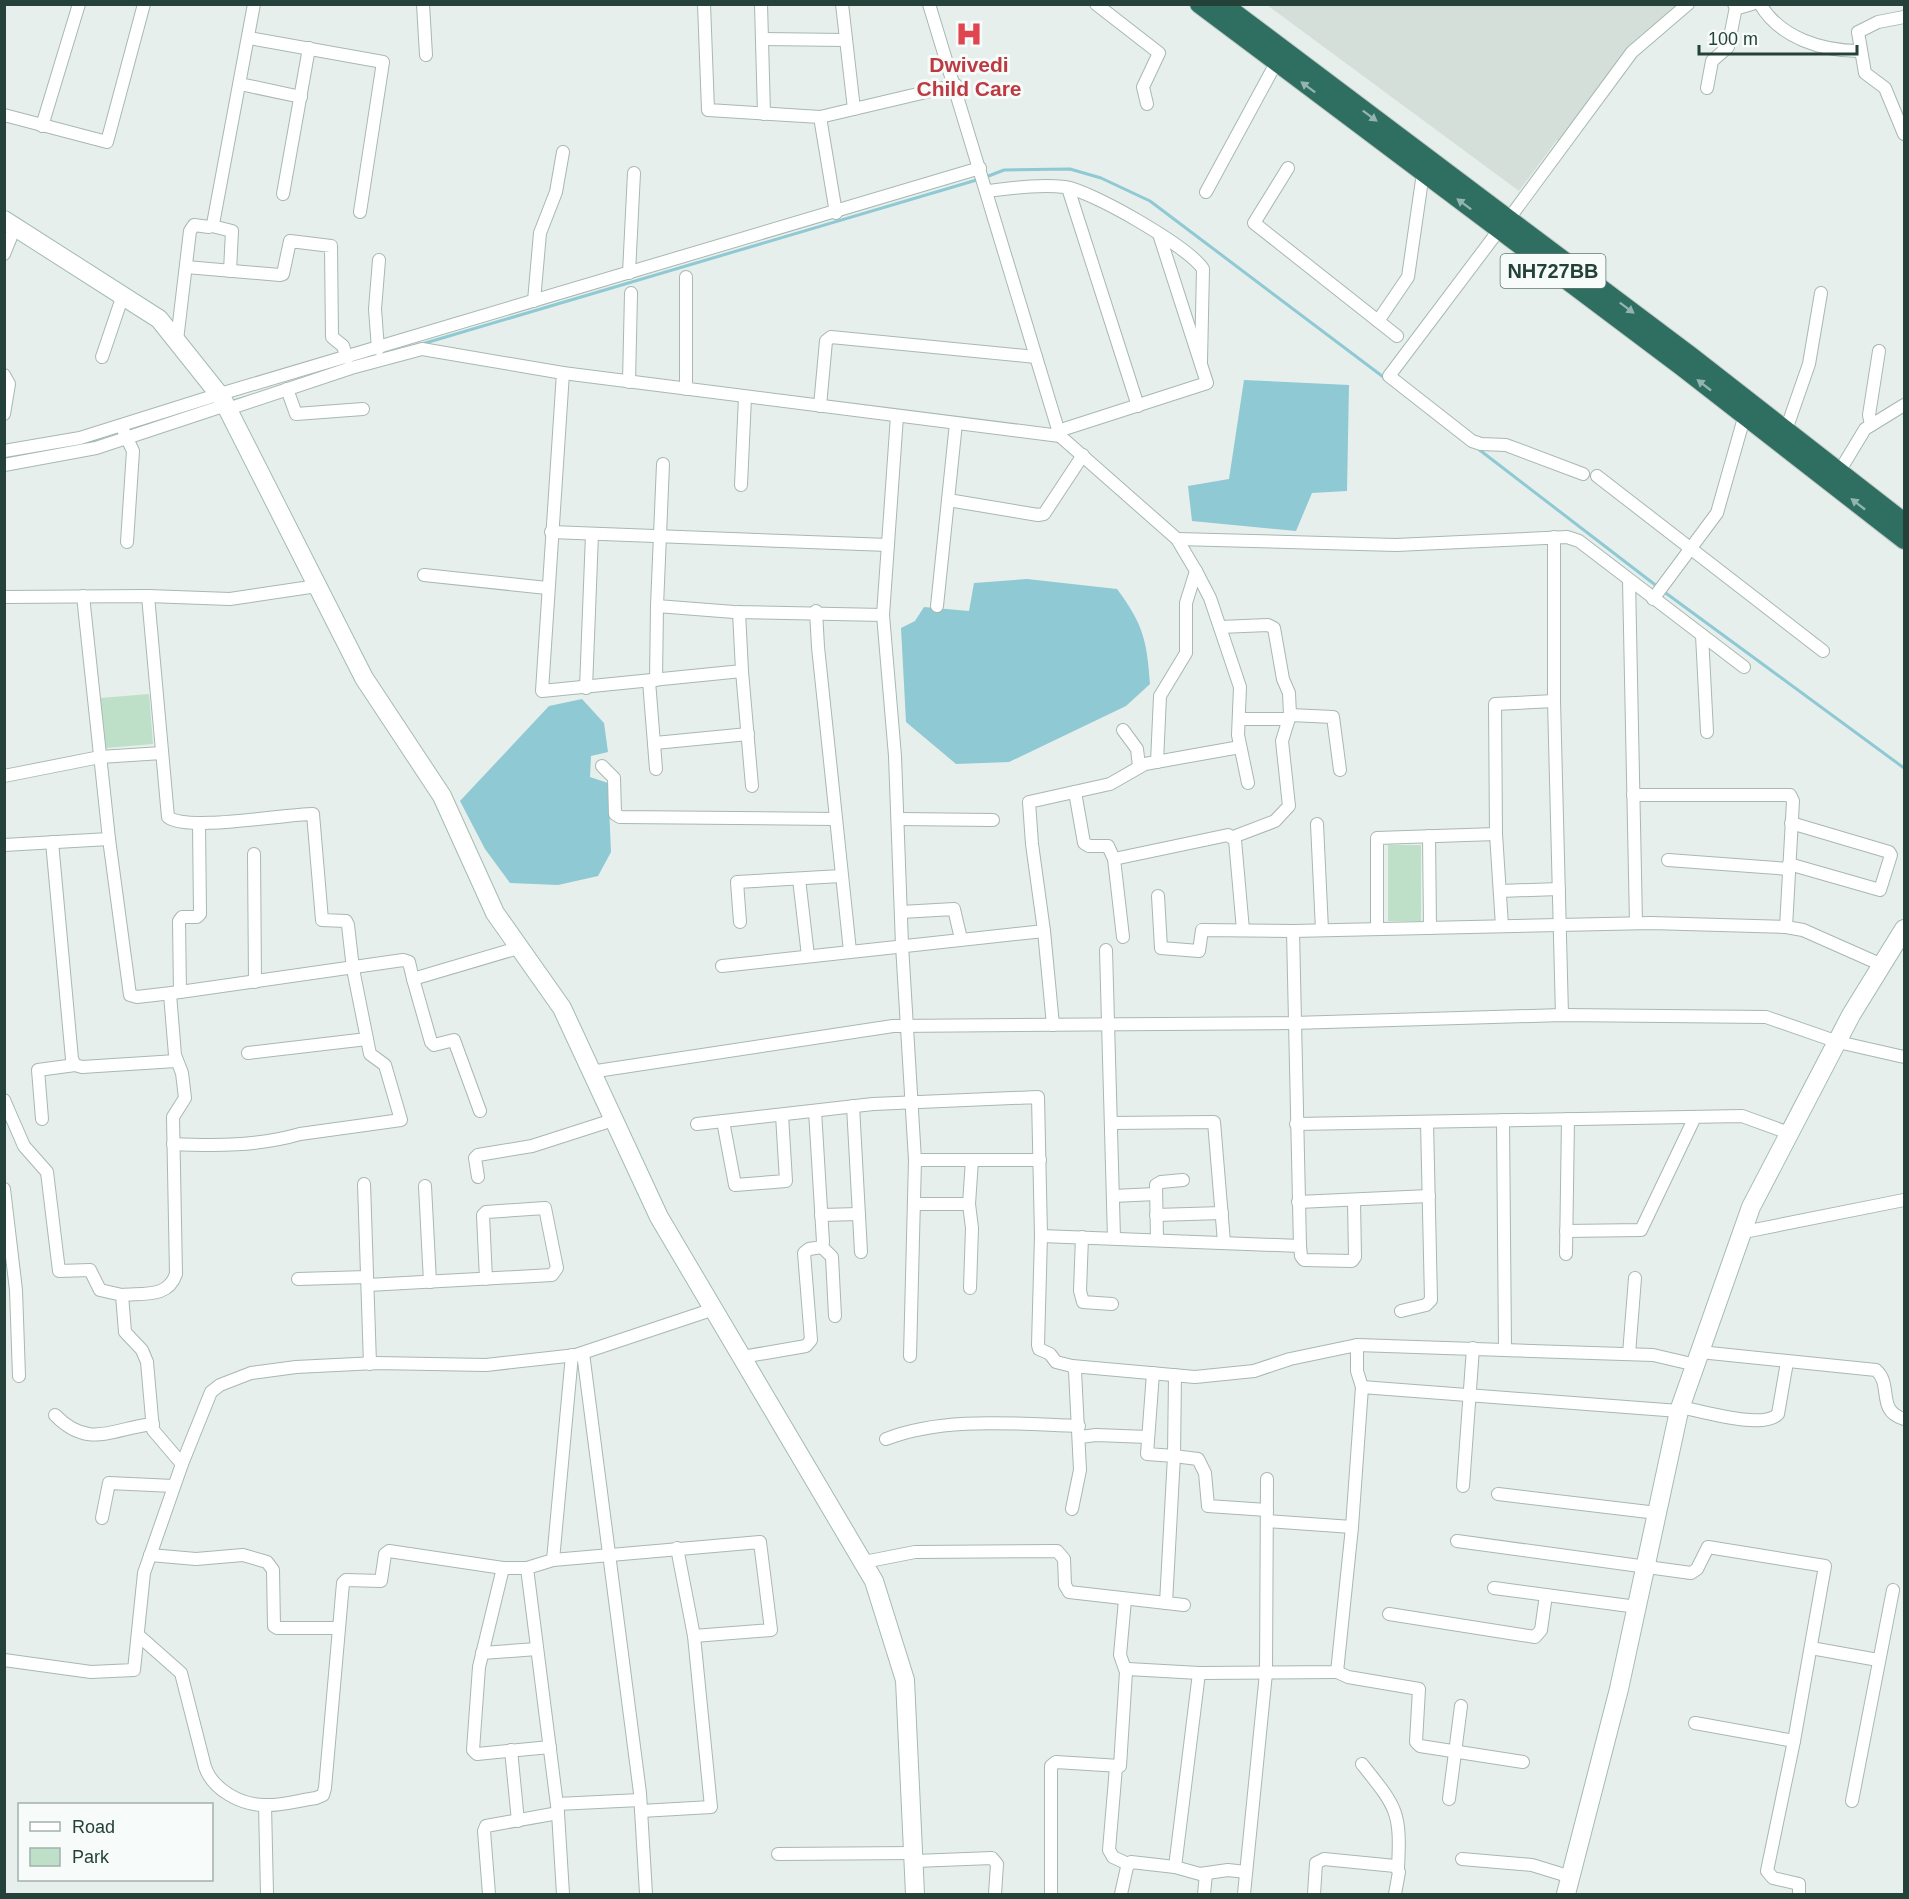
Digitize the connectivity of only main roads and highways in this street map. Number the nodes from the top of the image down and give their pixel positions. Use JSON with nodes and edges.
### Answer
{"nodes":[{"id":1,"x":1199,"y":4,"type":"edge"},
{"id":2,"x":1223,"y":4,"type":"edge"},
{"id":3,"x":1504,"y":225,"type":"junction"},
{"id":4,"x":1747,"y":409,"type":"junction"},
{"id":5,"x":1905,"y":522,"type":"edge"},
{"id":6,"x":1905,"y":540,"type":"edge"}],
"edges":[{"from":3,"to":1,"type":"highway","number":"NH727BB","one_way":true},
{"from":2,"to":3,"type":"highway","number":"NH727BB","one_way":true},
{"from":3,"to":4,"type":"highway","number":"NH727BB"},
{"from":4,"to":5,"type":"highway","number":"NH727BB"},
{"from":6,"to":4,"type":"highway","number":"NH727BB","one_way":true}]}
